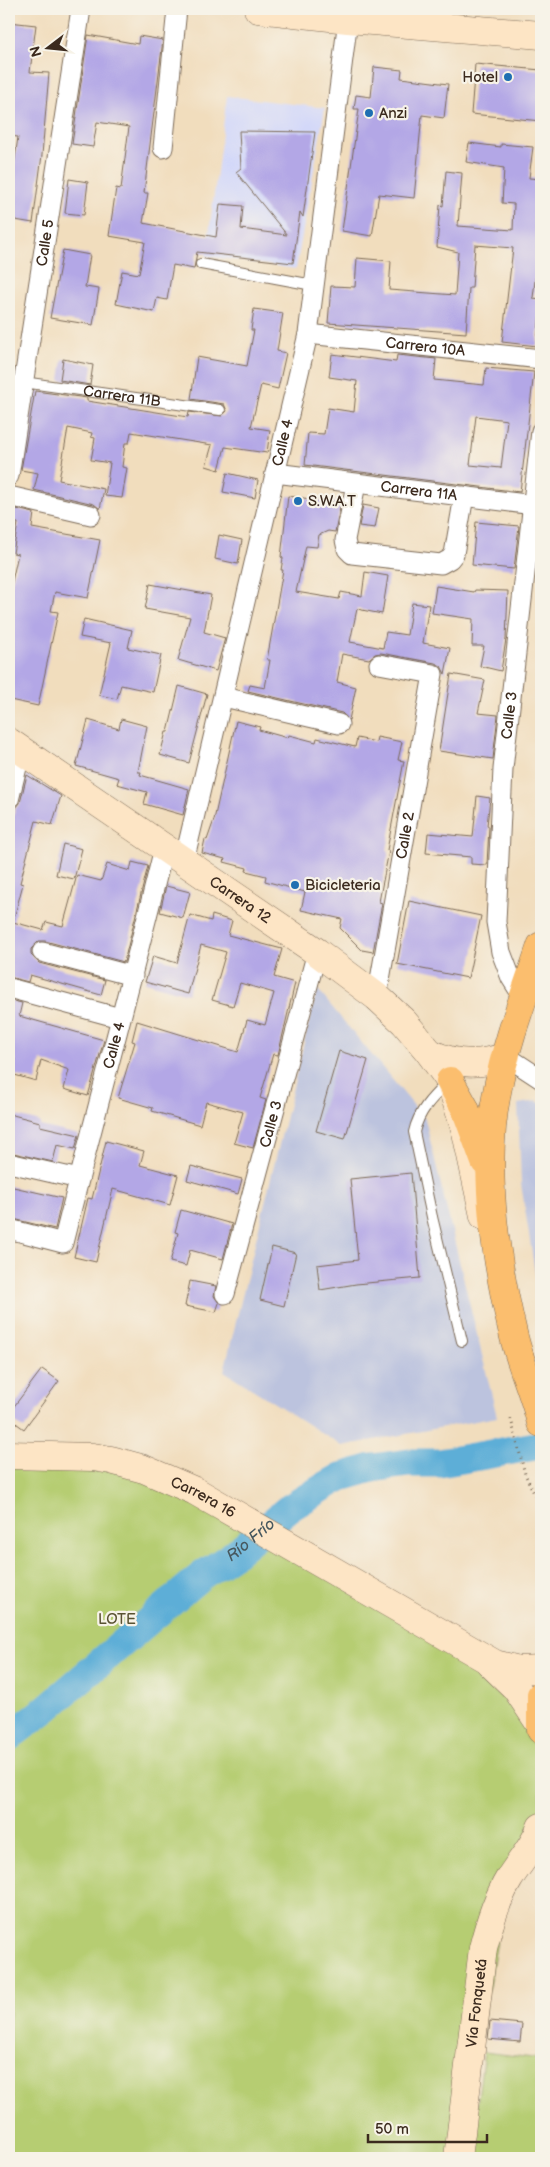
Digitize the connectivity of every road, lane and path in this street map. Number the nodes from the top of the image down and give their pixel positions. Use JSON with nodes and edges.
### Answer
{"nodes":[{"id":1,"x":80,"y":9,"type":"edge"},
{"id":2,"x":177,"y":9,"type":"edge"},
{"id":3,"x":258,"y":9,"type":"edge"},
{"id":4,"x":432,"y":17,"type":"edge"},
{"id":5,"x":348,"y":19,"type":"junction"},
{"id":6,"x":541,"y":34,"type":"edge"},
{"id":7,"x":163,"y":148,"type":"dead end"},
{"id":8,"x":201,"y":264,"type":"dead end"},
{"id":9,"x":313,"y":285,"type":"junction"},
{"id":10,"x":308,"y":334,"type":"junction"},
{"id":11,"x":541,"y":360,"type":"edge"},
{"id":12,"x":23,"y":382,"type":"junction"},
{"id":13,"x":220,"y":410,"type":"dead end"},
{"id":14,"x":541,"y":431,"type":"edge"},
{"id":15,"x":10,"y":454,"type":"edge"},
{"id":16,"x":275,"y":473,"type":"junction"},
{"id":17,"x":9,"y":476,"type":"edge"},
{"id":18,"x":356,"y":484,"type":"junction"},
{"id":19,"x":9,"y":496,"type":"edge"},
{"id":20,"x":464,"y":496,"type":"junction"},
{"id":21,"x":534,"y":505,"type":"junction"},
{"id":22,"x":91,"y":515,"type":"dead end"},
{"id":23,"x":379,"y":664,"type":"dead end"},
{"id":24,"x":224,"y":696,"type":"junction"},
{"id":25,"x":339,"y":724,"type":"dead end"},
{"id":26,"x":15,"y":747,"type":"edge"},
{"id":27,"x":9,"y":800,"type":"edge"},
{"id":28,"x":174,"y":855,"type":"junction"},
{"id":29,"x":541,"y":946,"type":"edge"},
{"id":30,"x":42,"y":952,"type":"dead end"},
{"id":31,"x":317,"y":952,"type":"junction"},
{"id":32,"x":133,"y":976,"type":"junction"},
{"id":33,"x":9,"y":988,"type":"edge"},
{"id":34,"x":377,"y":997,"type":"junction"},
{"id":35,"x":523,"y":998,"type":"junction"},
{"id":36,"x":120,"y":1018,"type":"junction"},
{"id":37,"x":430,"y":1053,"type":"junction"},
{"id":38,"x":506,"y":1056,"type":"junction"},
{"id":39,"x":541,"y":1079,"type":"edge"},
{"id":40,"x":450,"y":1081,"type":"junction"},
{"id":41,"x":9,"y":1163,"type":"edge"},
{"id":42,"x":79,"y":1179,"type":"junction"},
{"id":43,"x":493,"y":1197,"type":"junction"},
{"id":44,"x":9,"y":1229,"type":"edge"},
{"id":45,"x":225,"y":1294,"type":"dead end"},
{"id":46,"x":527,"y":1313,"type":"junction"},
{"id":47,"x":462,"y":1341,"type":"dead end"},
{"id":48,"x":526,"y":1378,"type":"junction"},
{"id":49,"x":511,"y":1419,"type":"dead end"},
{"id":50,"x":540,"y":1420,"type":"edge"},
{"id":51,"x":9,"y":1456,"type":"edge"},
{"id":52,"x":541,"y":1508,"type":"edge"},
{"id":53,"x":485,"y":1658,"type":"junction"},
{"id":54,"x":541,"y":1669,"type":"edge"},
{"id":55,"x":541,"y":1695,"type":"edge"},
{"id":56,"x":541,"y":1727,"type":"edge"},
{"id":57,"x":541,"y":1827,"type":"edge"},
{"id":58,"x":533,"y":1850,"type":"edge"},
{"id":59,"x":458,"y":2158,"type":"edge"}],
"edges":[{"from":1,"to":12,"type":"street","name":"Calle 5"},
{"from":2,"to":7,"type":"street"},
{"from":3,"to":5,"type":"street"},
{"from":4,"to":5,"type":"street"},
{"from":4,"to":6,"type":"street"},
{"from":5,"to":9,"type":"street","name":"Calle 4"},
{"from":8,"to":9,"type":"lane"},
{"from":9,"to":10,"type":"street","name":"Calle 4"},
{"from":10,"to":11,"type":"street","name":"Carrera 10A"},
{"from":10,"to":16,"type":"street","name":"Calle 4"},
{"from":12,"to":13,"type":"lane","name":"Carrera 11B"},
{"from":12,"to":15,"type":"street","name":"Calle 5"},
{"from":14,"to":21,"type":"street","name":"Calle 3"},
{"from":15,"to":17,"type":"street","name":"Calle 5"},
{"from":16,"to":18,"type":"street","name":"Carrera 11A"},
{"from":16,"to":24,"type":"street","name":"Calle 4"},
{"from":18,"to":20,"type":"street","name":"Carrera 11A"},
{"from":18,"to":20,"type":"street"},
{"from":19,"to":22,"type":"street"},
{"from":20,"to":21,"type":"street","name":"Carrera 11A"},
{"from":21,"to":35,"type":"street","name":"Calle 3"},
{"from":23,"to":34,"type":"street","name":"Calle 2"},
{"from":24,"to":25,"type":"street"},
{"from":24,"to":28,"type":"street","name":"Calle 4"},
{"from":26,"to":27,"type":"street"},
{"from":26,"to":28,"type":"street","name":"Carrera 12"},
{"from":28,"to":31,"type":"street","name":"Carrera 12"},
{"from":28,"to":32,"type":"street","name":"Calle 4"},
{"from":29,"to":35,"type":"main road"},
{"from":30,"to":32,"type":"street"},
{"from":31,"to":34,"type":"street","name":"Carrera 12"},
{"from":31,"to":45,"type":"street","name":"Calle 3"},
{"from":32,"to":36,"type":"street","name":"Calle 4"},
{"from":33,"to":36,"type":"street"},
{"from":34,"to":37,"type":"street","name":"Carrera 12"},
{"from":35,"to":38,"type":"main road"},
{"from":36,"to":42,"type":"street","name":"Calle 4"},
{"from":37,"to":38,"type":"street"},
{"from":37,"to":40,"type":"street","name":"Carrera 12"},
{"from":38,"to":39,"type":"street"},
{"from":38,"to":43,"type":"main road"},
{"from":38,"to":46,"type":"main road"},
{"from":40,"to":43,"type":"main road"},
{"from":40,"to":47,"type":"lane"},
{"from":40,"to":48,"type":"street","name":"Carrera 12"},
{"from":41,"to":42,"type":"street"},
{"from":42,"to":44,"type":"street","name":"Calle 4"},
{"from":43,"to":46,"type":"main road"},
{"from":43,"to":48,"type":"main road"},
{"from":46,"to":50,"type":"main road"},
{"from":48,"to":50,"type":"main road"},
{"from":49,"to":52,"type":"path"},
{"from":51,"to":53,"type":"street","name":"Carrera 16"},
{"from":53,"to":54,"type":"street","name":"Carrera 16"},
{"from":53,"to":56,"type":"street","name":"Carrera 16"},
{"from":55,"to":56,"type":"main road"},
{"from":57,"to":58,"type":"street","name":"Vía Fonquetá"},
{"from":58,"to":59,"type":"street","name":"Vía Fonquetá"}]}
